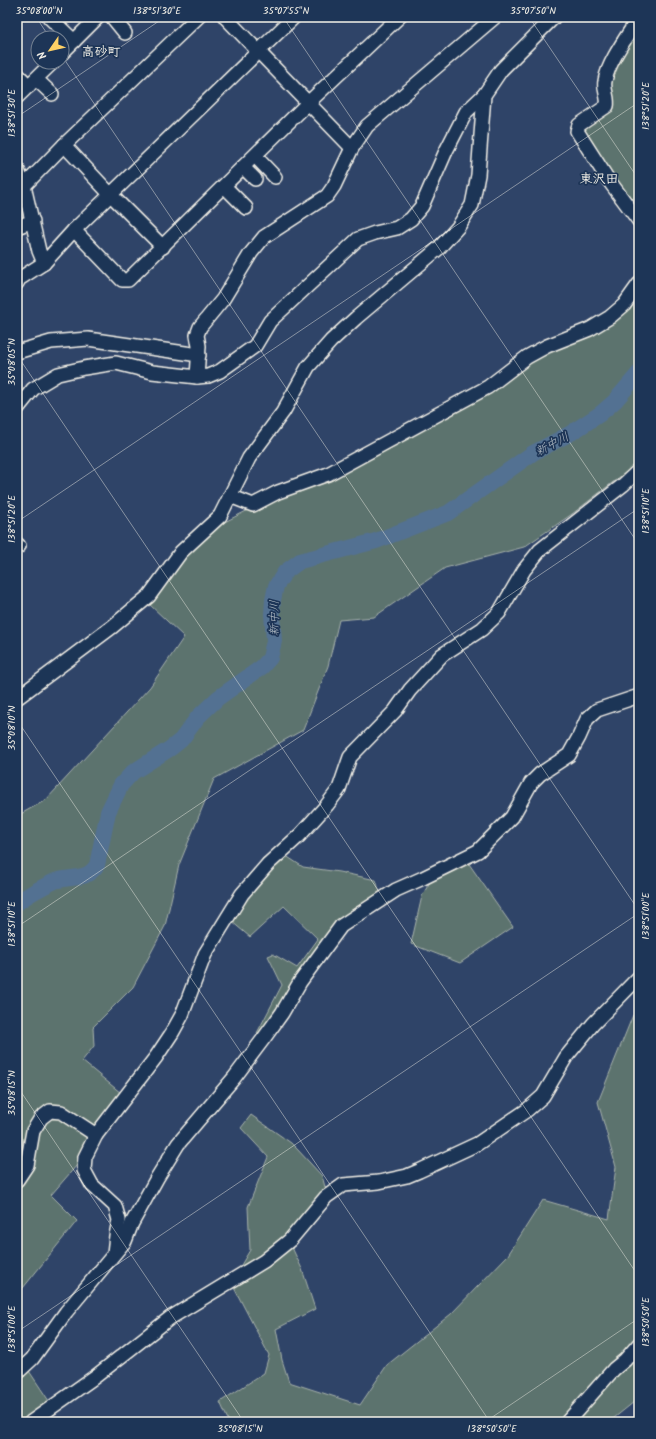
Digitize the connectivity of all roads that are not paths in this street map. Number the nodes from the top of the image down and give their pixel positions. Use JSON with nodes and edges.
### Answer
{"nodes":[{"id":1,"x":50,"y":17,"type":"edge"},
{"id":2,"x":98,"y":17,"type":"edge"},
{"id":3,"x":112,"y":17,"type":"edge"},
{"id":4,"x":198,"y":17,"type":"edge"},
{"id":5,"x":225,"y":17,"type":"edge"},
{"id":6,"x":294,"y":17,"type":"edge"},
{"id":7,"x":399,"y":17,"type":"edge"},
{"id":8,"x":554,"y":17,"type":"edge"},
{"id":9,"x":635,"y":17,"type":"edge"},
{"id":10,"x":488,"y":19,"type":"edge"},
{"id":11,"x":125,"y":33,"type":"dead end"},
{"id":12,"x":74,"y":41,"type":"junction"},
{"id":13,"x":70,"y":45,"type":"edge"},
{"id":14,"x":259,"y":51,"type":"junction"},
{"id":15,"x":45,"y":70,"type":"edge"},
{"id":16,"x":17,"y":74,"type":"edge"},
{"id":17,"x":32,"y":82,"type":"junction"},
{"id":18,"x":52,"y":94,"type":"dead end"},
{"id":19,"x":484,"y":95,"type":"junction"},
{"id":20,"x":17,"y":97,"type":"edge"},
{"id":21,"x":308,"y":103,"type":"junction"},
{"id":22,"x":64,"y":145,"type":"junction"},
{"id":23,"x":352,"y":148,"type":"junction"},
{"id":24,"x":255,"y":156,"type":"junction"},
{"id":25,"x":244,"y":167,"type":"junction"},
{"id":26,"x":17,"y":168,"type":"edge"},
{"id":27,"x":275,"y":177,"type":"dead end"},
{"id":28,"x":255,"y":179,"type":"dead end"},
{"id":29,"x":24,"y":186,"type":"junction"},
{"id":30,"x":224,"y":186,"type":"junction"},
{"id":31,"x":111,"y":195,"type":"junction"},
{"id":32,"x":246,"y":208,"type":"dead end"},
{"id":33,"x":33,"y":221,"type":"junction"},
{"id":34,"x":639,"y":221,"type":"edge"},
{"id":35,"x":17,"y":227,"type":"edge"},
{"id":36,"x":74,"y":230,"type":"junction"},
{"id":37,"x":163,"y":247,"type":"junction"},
{"id":38,"x":44,"y":263,"type":"junction"},
{"id":39,"x":17,"y":283,"type":"edge"},
{"id":40,"x":639,"y":284,"type":"edge"},
{"id":41,"x":17,"y":352,"type":"edge"},
{"id":42,"x":199,"y":355,"type":"junction"},
{"id":43,"x":197,"y":377,"type":"junction"},
{"id":44,"x":17,"y":408,"type":"edge"},
{"id":45,"x":639,"y":470,"type":"edge"},
{"id":46,"x":230,"y":496,"type":"junction"},
{"id":47,"x":639,"y":696,"type":"edge"},
{"id":48,"x":17,"y":698,"type":"edge"},
{"id":49,"x":639,"y":977,"type":"edge"},
{"id":50,"x":96,"y":1135,"type":"junction"},
{"id":51,"x":17,"y":1180,"type":"edge"},
{"id":52,"x":114,"y":1253,"type":"junction"},
{"id":53,"x":639,"y":1344,"type":"edge"},
{"id":54,"x":17,"y":1373,"type":"edge"},
{"id":55,"x":31,"y":1422,"type":"edge"},
{"id":56,"x":567,"y":1422,"type":"edge"}],
"edges":[{"from":1,"to":12,"type":"street"},
{"from":2,"to":12,"type":"street"},
{"from":3,"to":11,"type":"street"},
{"from":4,"to":22,"type":"street"},
{"from":5,"to":14,"type":"street"},
{"from":6,"to":14,"type":"street"},
{"from":7,"to":21,"type":"street"},
{"from":8,"to":19,"type":"street"},
{"from":9,"to":34,"type":"street"},
{"from":10,"to":23,"type":"street"},
{"from":12,"to":13,"type":"street"},
{"from":14,"to":21,"type":"street"},
{"from":14,"to":31,"type":"street"},
{"from":15,"to":17,"type":"street"},
{"from":16,"to":17,"type":"street"},
{"from":17,"to":18,"type":"street"},
{"from":17,"to":20,"type":"street"},
{"from":19,"to":43,"type":"street"},
{"from":19,"to":46,"type":"street"},
{"from":21,"to":23,"type":"street"},
{"from":21,"to":24,"type":"street"},
{"from":22,"to":29,"type":"street"},
{"from":22,"to":31,"type":"street"},
{"from":23,"to":42,"type":"street"},
{"from":24,"to":25,"type":"street"},
{"from":24,"to":27,"type":"street"},
{"from":25,"to":28,"type":"street"},
{"from":25,"to":30,"type":"street"},
{"from":26,"to":29,"type":"street"},
{"from":29,"to":33,"type":"street"},
{"from":30,"to":32,"type":"street"},
{"from":30,"to":37,"type":"street"},
{"from":31,"to":36,"type":"street"},
{"from":31,"to":37,"type":"street"},
{"from":33,"to":35,"type":"street"},
{"from":33,"to":38,"type":"street"},
{"from":36,"to":37,"type":"street"},
{"from":36,"to":38,"type":"street"},
{"from":38,"to":39,"type":"street"},
{"from":40,"to":46,"type":"street"},
{"from":41,"to":42,"type":"street"},
{"from":42,"to":43,"type":"street"},
{"from":43,"to":44,"type":"street"},
{"from":45,"to":50,"type":"street"},
{"from":46,"to":48,"type":"street"},
{"from":47,"to":52,"type":"street"},
{"from":49,"to":55,"type":"street"},
{"from":50,"to":51,"type":"street"},
{"from":50,"to":52,"type":"street"},
{"from":52,"to":54,"type":"street"},
{"from":53,"to":56,"type":"street"}]}
